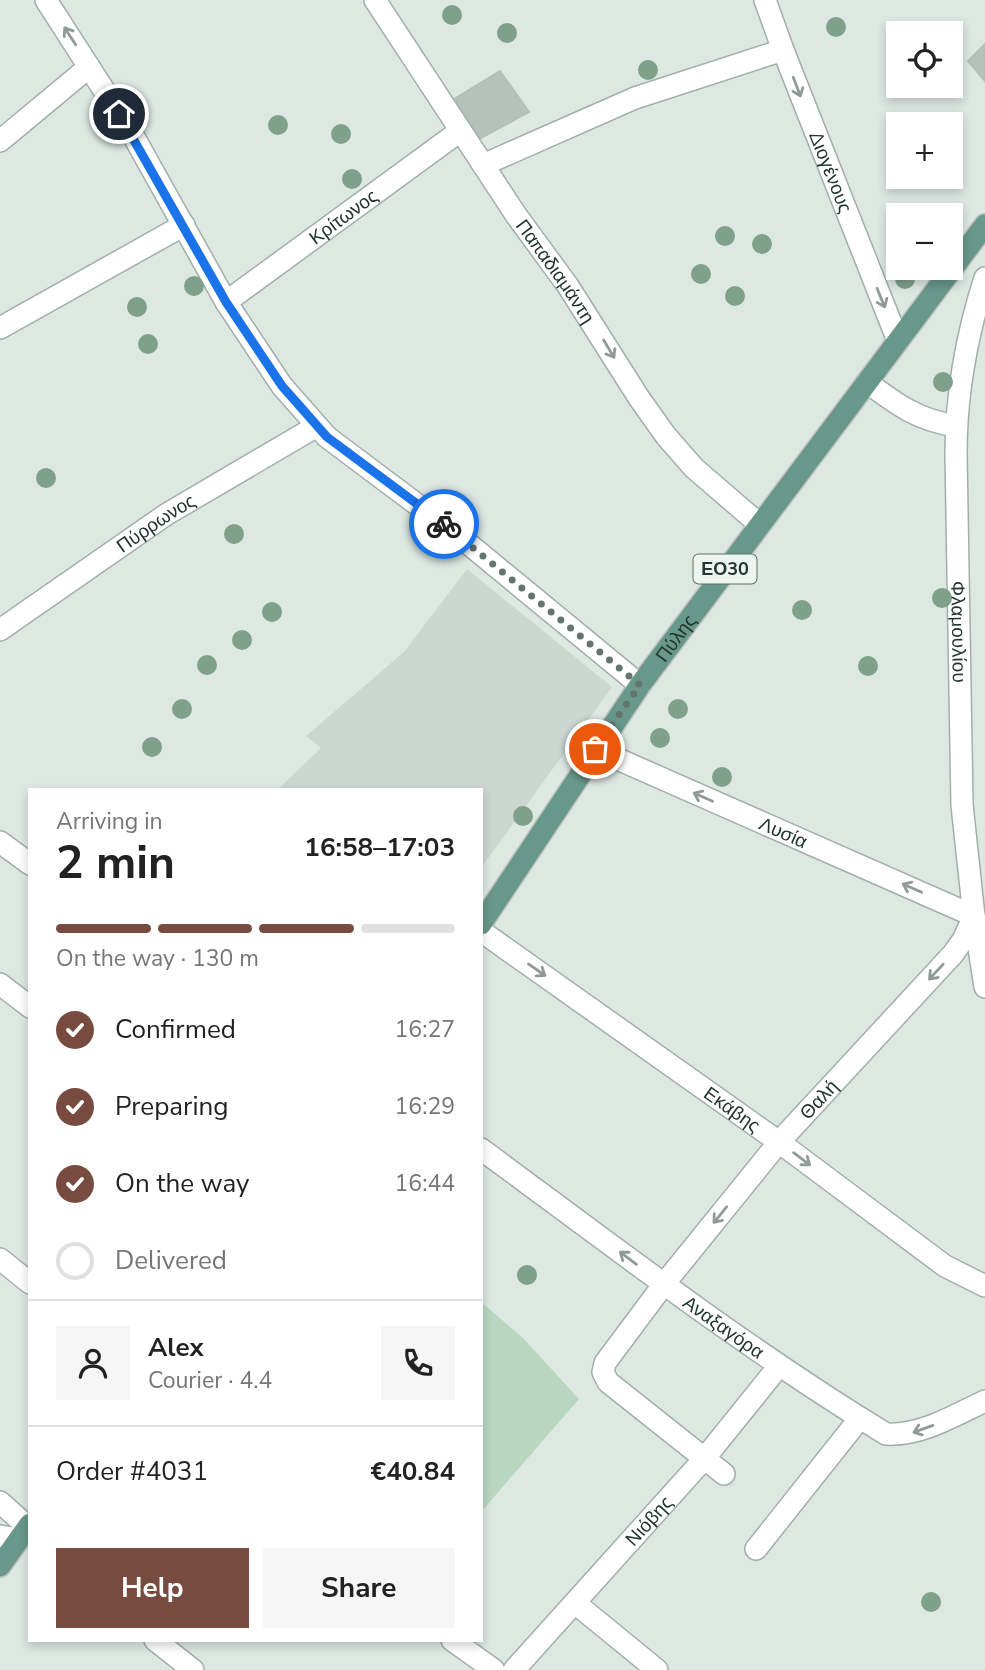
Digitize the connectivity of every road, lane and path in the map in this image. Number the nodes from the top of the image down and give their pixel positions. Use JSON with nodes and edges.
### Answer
{"nodes":[{"id":1,"x":46,"y":0,"type":"edge"},
{"id":2,"x":375,"y":0,"type":"edge"},
{"id":3,"x":765,"y":0,"type":"edge"},
{"id":4,"x":783,"y":50,"type":"junction"},
{"id":5,"x":89,"y":67,"type":"junction"},
{"id":6,"x":460,"y":131,"type":"junction"},
{"id":7,"x":0,"y":141,"type":"edge"},
{"id":8,"x":483,"y":164,"type":"junction"},
{"id":9,"x":184,"y":225,"type":"junction"},
{"id":10,"x":984,"y":229,"type":"edge"},
{"id":11,"x":985,"y":278,"type":"edge"},
{"id":12,"x":226,"y":302,"type":"junction"},
{"id":13,"x":0,"y":328,"type":"edge"},
{"id":14,"x":898,"y":341,"type":"junction"},
{"id":15,"x":867,"y":382,"type":"junction"},
{"id":16,"x":317,"y":426,"type":"junction"},
{"id":17,"x":956,"y":426,"type":"junction"},
{"id":18,"x":759,"y":524,"type":"junction"},
{"id":19,"x":0,"y":630,"type":"edge"},
{"id":20,"x":640,"y":685,"type":"junction"},
{"id":21,"x":595,"y":749,"type":"junction"},
{"id":22,"x":0,"y":842,"type":"edge"},
{"id":23,"x":28,"y":863,"type":"edge"},
{"id":24,"x":974,"y":916,"type":"junction"},
{"id":25,"x":483,"y":920,"type":"edge"},
{"id":26,"x":483,"y":932,"type":"edge"},
{"id":27,"x":0,"y":984,"type":"edge"},
{"id":28,"x":985,"y":986,"type":"edge"},
{"id":29,"x":28,"y":1005,"type":"edge"},
{"id":30,"x":779,"y":1142,"type":"junction"},
{"id":31,"x":483,"y":1150,"type":"edge"},
{"id":32,"x":0,"y":1259,"type":"edge"},
{"id":33,"x":28,"y":1281,"type":"edge"},
{"id":34,"x":664,"y":1284,"type":"junction"},
{"id":35,"x":985,"y":1286,"type":"edge"},
{"id":36,"x":779,"y":1366,"type":"junction"},
{"id":37,"x":985,"y":1401,"type":"edge"},
{"id":38,"x":860,"y":1418,"type":"junction"},
{"id":39,"x":704,"y":1459,"type":"junction"},
{"id":40,"x":724,"y":1474,"type":"dead end"},
{"id":41,"x":0,"y":1502,"type":"edge"},
{"id":42,"x":21,"y":1531,"type":"edge"},
{"id":43,"x":756,"y":1549,"type":"dead end"},
{"id":44,"x":0,"y":1566,"type":"edge"},
{"id":45,"x":575,"y":1603,"type":"junction"},
{"id":46,"x":158,"y":1642,"type":"edge"},
{"id":47,"x":455,"y":1642,"type":"edge"},
{"id":48,"x":193,"y":1670,"type":"edge"},
{"id":49,"x":494,"y":1670,"type":"edge"},
{"id":50,"x":514,"y":1670,"type":"edge"},
{"id":51,"x":657,"y":1670,"type":"edge"}],
"edges":[{"from":5,"to":1,"type":"street","one_way":true},
{"from":2,"to":6,"type":"street","name":"Παπαδιαμάντη"},
{"from":3,"to":4,"type":"street","name":"Διογένους"},
{"from":4,"to":8,"type":"street"},
{"from":4,"to":14,"type":"street","name":"Διογένους","one_way":true},
{"from":5,"to":7,"type":"street"},
{"from":5,"to":9,"type":"street"},
{"from":6,"to":8,"type":"street","name":"Παπαδιαμάντη"},
{"from":6,"to":12,"type":"street","name":"Κρίτωνος"},
{"from":8,"to":18,"type":"street","name":"Παπαδιαμάντη","one_way":true},
{"from":9,"to":12,"type":"street"},
{"from":9,"to":13,"type":"street"},
{"from":10,"to":14,"type":"main road","name":"Πύλης","number":"ΕΟ30"},
{"from":11,"to":17,"type":"street","name":"Φλαμουλίου"},
{"from":12,"to":16,"type":"street"},
{"from":14,"to":15,"type":"main road","name":"Πύλης","number":"ΕΟ30"},
{"from":15,"to":17,"type":"street"},
{"from":15,"to":18,"type":"main road","name":"Πύλης","number":"ΕΟ30"},
{"from":16,"to":19,"type":"street","name":"Πύρρωνος"},
{"from":16,"to":20,"type":"street"},
{"from":17,"to":24,"type":"street","name":"Φλαμουλίου"},
{"from":18,"to":20,"type":"main road","name":"Πύλης","number":"ΕΟ30"},
{"from":20,"to":21,"type":"main road","name":"Πύλης","number":"ΕΟ30"},
{"from":24,"to":21,"type":"street","name":"Λυσία","one_way":true},
{"from":21,"to":25,"type":"main road","name":"Πύλης","number":"ΕΟ30"},
{"from":22,"to":23,"type":"street"},
{"from":24,"to":28,"type":"street","name":"Φλαμουλίου"},
{"from":24,"to":30,"type":"street","name":"Θαλή","one_way":true},
{"from":26,"to":30,"type":"street","name":"Εκάβης","one_way":true},
{"from":27,"to":29,"type":"street"},
{"from":30,"to":34,"type":"street","name":"Θαλή","one_way":true},
{"from":30,"to":35,"type":"street","name":"Εκάβης","one_way":true},
{"from":34,"to":31,"type":"street","name":"Αναξαγόρα","one_way":true},
{"from":32,"to":33,"type":"street"},
{"from":34,"to":36,"type":"street","name":"Αναξαγόρα"},
{"from":34,"to":39,"type":"street","name":"Θαλή"},
{"from":36,"to":38,"type":"street","name":"Αναξαγόρα"},
{"from":36,"to":39,"type":"street","name":"Νιόβης"},
{"from":37,"to":38,"type":"street","name":"Αναξαγόρα","one_way":true},
{"from":38,"to":43,"type":"street"},
{"from":39,"to":40,"type":"street"},
{"from":39,"to":45,"type":"street","name":"Νιόβης"},
{"from":41,"to":42,"type":"street"},
{"from":42,"to":44,"type":"main road"},
{"from":45,"to":50,"type":"street","name":"Νιόβης"},
{"from":45,"to":51,"type":"street"},
{"from":46,"to":48,"type":"street"},
{"from":47,"to":49,"type":"street"}]}
